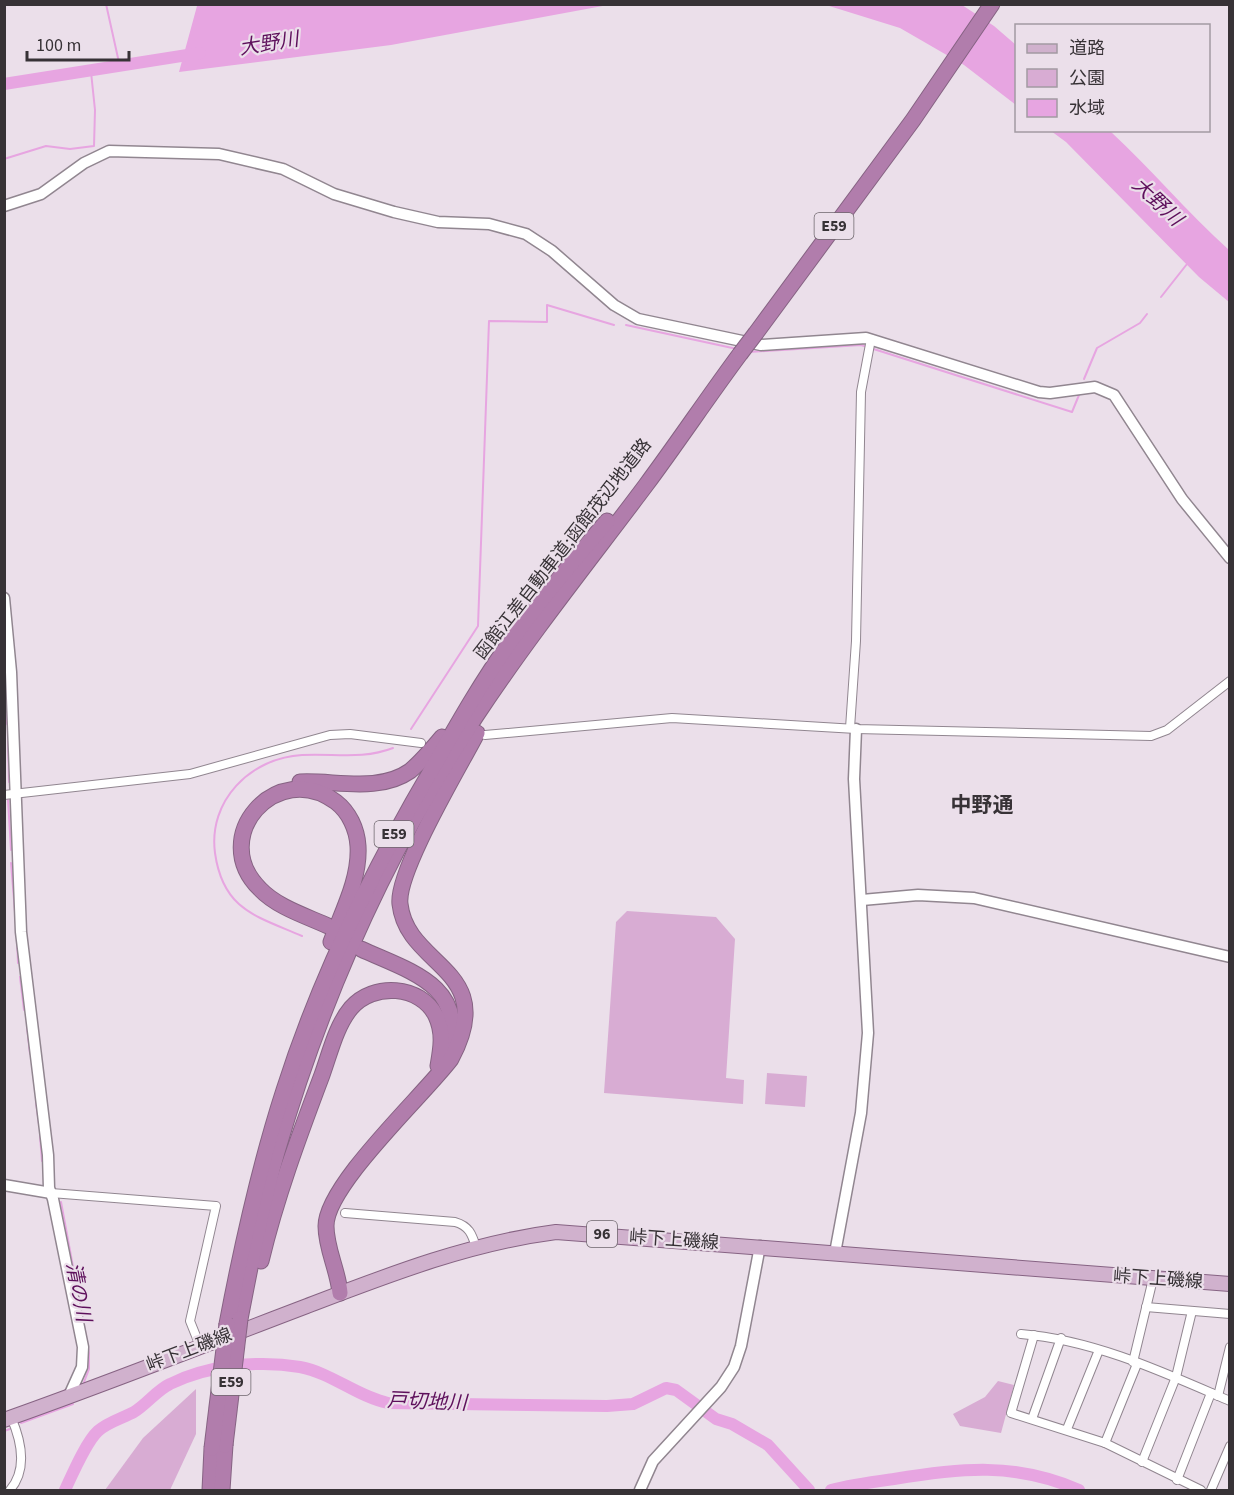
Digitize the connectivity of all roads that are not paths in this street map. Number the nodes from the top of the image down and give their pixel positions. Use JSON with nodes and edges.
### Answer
{"nodes":[{"id":1,"x":992,"y":4,"type":"edge"},
{"id":2,"x":4,"y":206,"type":"edge"},
{"id":3,"x":869,"y":344,"type":"junction"},
{"id":4,"x":697,"y":412,"type":"junction"},
{"id":5,"x":1230,"y":558,"type":"edge"},
{"id":6,"x":4,"y":598,"type":"edge"},
{"id":7,"x":544,"y":619,"type":"junction"},
{"id":8,"x":1230,"y":681,"type":"edge"},
{"id":9,"x":465,"y":710,"type":"junction"},
{"id":10,"x":853,"y":728,"type":"junction"},
{"id":11,"x":486,"y":735,"type":"dead end"},
{"id":12,"x":421,"y":743,"type":"dead end"},
{"id":13,"x":10,"y":796,"type":"edge"},
{"id":14,"x":862,"y":900,"type":"junction"},
{"id":15,"x":1230,"y":957,"type":"edge"},
{"id":16,"x":460,"y":1042,"type":"junction"},
{"id":17,"x":438,"y":1065,"type":"junction"},
{"id":18,"x":284,"y":1090,"type":"junction"},
{"id":19,"x":4,"y":1185,"type":"edge"},
{"id":20,"x":51,"y":1193,"type":"junction"},
{"id":21,"x":345,"y":1213,"type":"dead end"},
{"id":22,"x":760,"y":1246,"type":"junction"},
{"id":23,"x":476,"y":1247,"type":"junction"},
{"id":24,"x":835,"y":1253,"type":"junction"},
{"id":25,"x":1153,"y":1279,"type":"junction"},
{"id":26,"x":1230,"y":1284,"type":"edge"},
{"id":27,"x":340,"y":1293,"type":"junction"},
{"id":28,"x":1146,"y":1307,"type":"junction"},
{"id":29,"x":1192,"y":1311,"type":"junction"},
{"id":30,"x":1230,"y":1314,"type":"edge"},
{"id":31,"x":238,"y":1320,"type":"junction"},
{"id":32,"x":1021,"y":1334,"type":"dead end"},
{"id":33,"x":1034,"y":1335,"type":"junction"},
{"id":34,"x":1061,"y":1338,"type":"junction"},
{"id":35,"x":200,"y":1346,"type":"junction"},
{"id":36,"x":1230,"y":1347,"type":"edge"},
{"id":37,"x":1099,"y":1350,"type":"junction"},
{"id":38,"x":1135,"y":1363,"type":"junction"},
{"id":39,"x":1176,"y":1377,"type":"junction"},
{"id":40,"x":1215,"y":1394,"type":"junction"},
{"id":41,"x":68,"y":1398,"type":"junction"},
{"id":42,"x":1230,"y":1401,"type":"edge"},
{"id":43,"x":8,"y":1419,"type":"edge"},
{"id":44,"x":1032,"y":1419,"type":"junction"},
{"id":45,"x":1067,"y":1429,"type":"junction"},
{"id":46,"x":1105,"y":1443,"type":"junction"},
{"id":47,"x":1230,"y":1446,"type":"edge"},
{"id":48,"x":218,"y":1447,"type":"junction"},
{"id":49,"x":1142,"y":1462,"type":"junction"},
{"id":50,"x":1177,"y":1480,"type":"junction"},
{"id":51,"x":10,"y":1491,"type":"edge"},
{"id":52,"x":210,"y":1491,"type":"edge"},
{"id":53,"x":222,"y":1491,"type":"edge"},
{"id":54,"x":640,"y":1491,"type":"edge"},
{"id":55,"x":1201,"y":1491,"type":"edge"},
{"id":56,"x":1211,"y":1491,"type":"edge"}],
"edges":[{"from":1,"to":4,"type":"highway","name":"函館江差自動車道;函館茂辺地道路","number":"E59","bridge":true},
{"from":2,"to":3,"type":"street"},
{"from":3,"to":5,"type":"street"},
{"from":3,"to":10,"type":"street"},
{"from":4,"to":7,"type":"highway","name":"函館江差自動車道;函館茂辺地道路","number":"E59"},
{"from":4,"to":9,"type":"highway","name":"函館江差自動車道;函館茂辺地道路","number":"E59"},
{"from":6,"to":13,"type":"street"},
{"from":7,"to":16,"type":"highway"},
{"from":7,"to":31,"type":"highway","name":"函館江差自動車道;函館茂辺地道路","number":"E59"},
{"from":8,"to":10,"type":"street"},
{"from":9,"to":18,"type":"highway","name":"函館江差自動車道;函館茂辺地道路","number":"E59"},
{"from":9,"to":18,"type":"highway"},
{"from":10,"to":11,"type":"street"},
{"from":10,"to":14,"type":"street"},
{"from":12,"to":13,"type":"street"},
{"from":13,"to":20,"type":"street"},
{"from":14,"to":15,"type":"street"},
{"from":14,"to":24,"type":"street"},
{"from":16,"to":17,"type":"highway"},
{"from":16,"to":27,"type":"highway"},
{"from":17,"to":27,"type":"highway"},
{"from":17,"to":31,"type":"highway"},
{"from":18,"to":31,"type":"highway","name":"函館江差自動車道;函館茂辺地道路","number":"E59"},
{"from":19,"to":20,"type":"street"},
{"from":20,"to":35,"type":"street"},
{"from":20,"to":41,"type":"street"},
{"from":21,"to":23,"type":"street"},
{"from":22,"to":23,"type":"main road","name":"峠下上磯線","number":"96"},
{"from":22,"to":24,"type":"main road","name":"峠下上磯線","number":"96"},
{"from":22,"to":54,"type":"street"},
{"from":23,"to":27,"type":"main road","name":"峠下上磯線","number":"96"},
{"from":24,"to":25,"type":"main road","name":"峠下上磯線","number":"96"},
{"from":25,"to":26,"type":"main road","name":"峠下上磯線","number":"96"},
{"from":25,"to":28,"type":"street"},
{"from":27,"to":35,"type":"main road","name":"峠下上磯線","number":"96"},
{"from":28,"to":29,"type":"street"},
{"from":28,"to":38,"type":"street"},
{"from":29,"to":30,"type":"street"},
{"from":29,"to":39,"type":"street"},
{"from":31,"to":48,"type":"highway","name":"函館江差自動車道;函館茂辺地道路","number":"E59","bridge":true},
{"from":31,"to":48,"type":"highway","name":"函館江差自動車道;函館茂辺地道路","number":"E59","bridge":true},
{"from":32,"to":33,"type":"street"},
{"from":33,"to":34,"type":"street"},
{"from":33,"to":44,"type":"street"},
{"from":34,"to":37,"type":"street"},
{"from":34,"to":44,"type":"street"},
{"from":35,"to":41,"type":"main road","name":"峠下上磯線","number":"96"},
{"from":36,"to":40,"type":"street"},
{"from":37,"to":38,"type":"street"},
{"from":37,"to":45,"type":"street"},
{"from":38,"to":39,"type":"street"},
{"from":38,"to":46,"type":"street"},
{"from":39,"to":40,"type":"street"},
{"from":39,"to":49,"type":"street"},
{"from":40,"to":42,"type":"street"},
{"from":40,"to":50,"type":"street"},
{"from":41,"to":43,"type":"main road","name":"峠下上磯線","number":"96"},
{"from":43,"to":51,"type":"street"},
{"from":44,"to":45,"type":"street"},
{"from":45,"to":46,"type":"street"},
{"from":46,"to":49,"type":"street"},
{"from":47,"to":56,"type":"street"},
{"from":48,"to":52,"type":"highway","name":"函館江差自動車道;函館茂辺地道路","number":"E59"},
{"from":48,"to":53,"type":"highway","name":"函館江差自動車道;函館茂辺地道路","number":"E59"},
{"from":49,"to":50,"type":"street"},
{"from":50,"to":55,"type":"street"}]}
